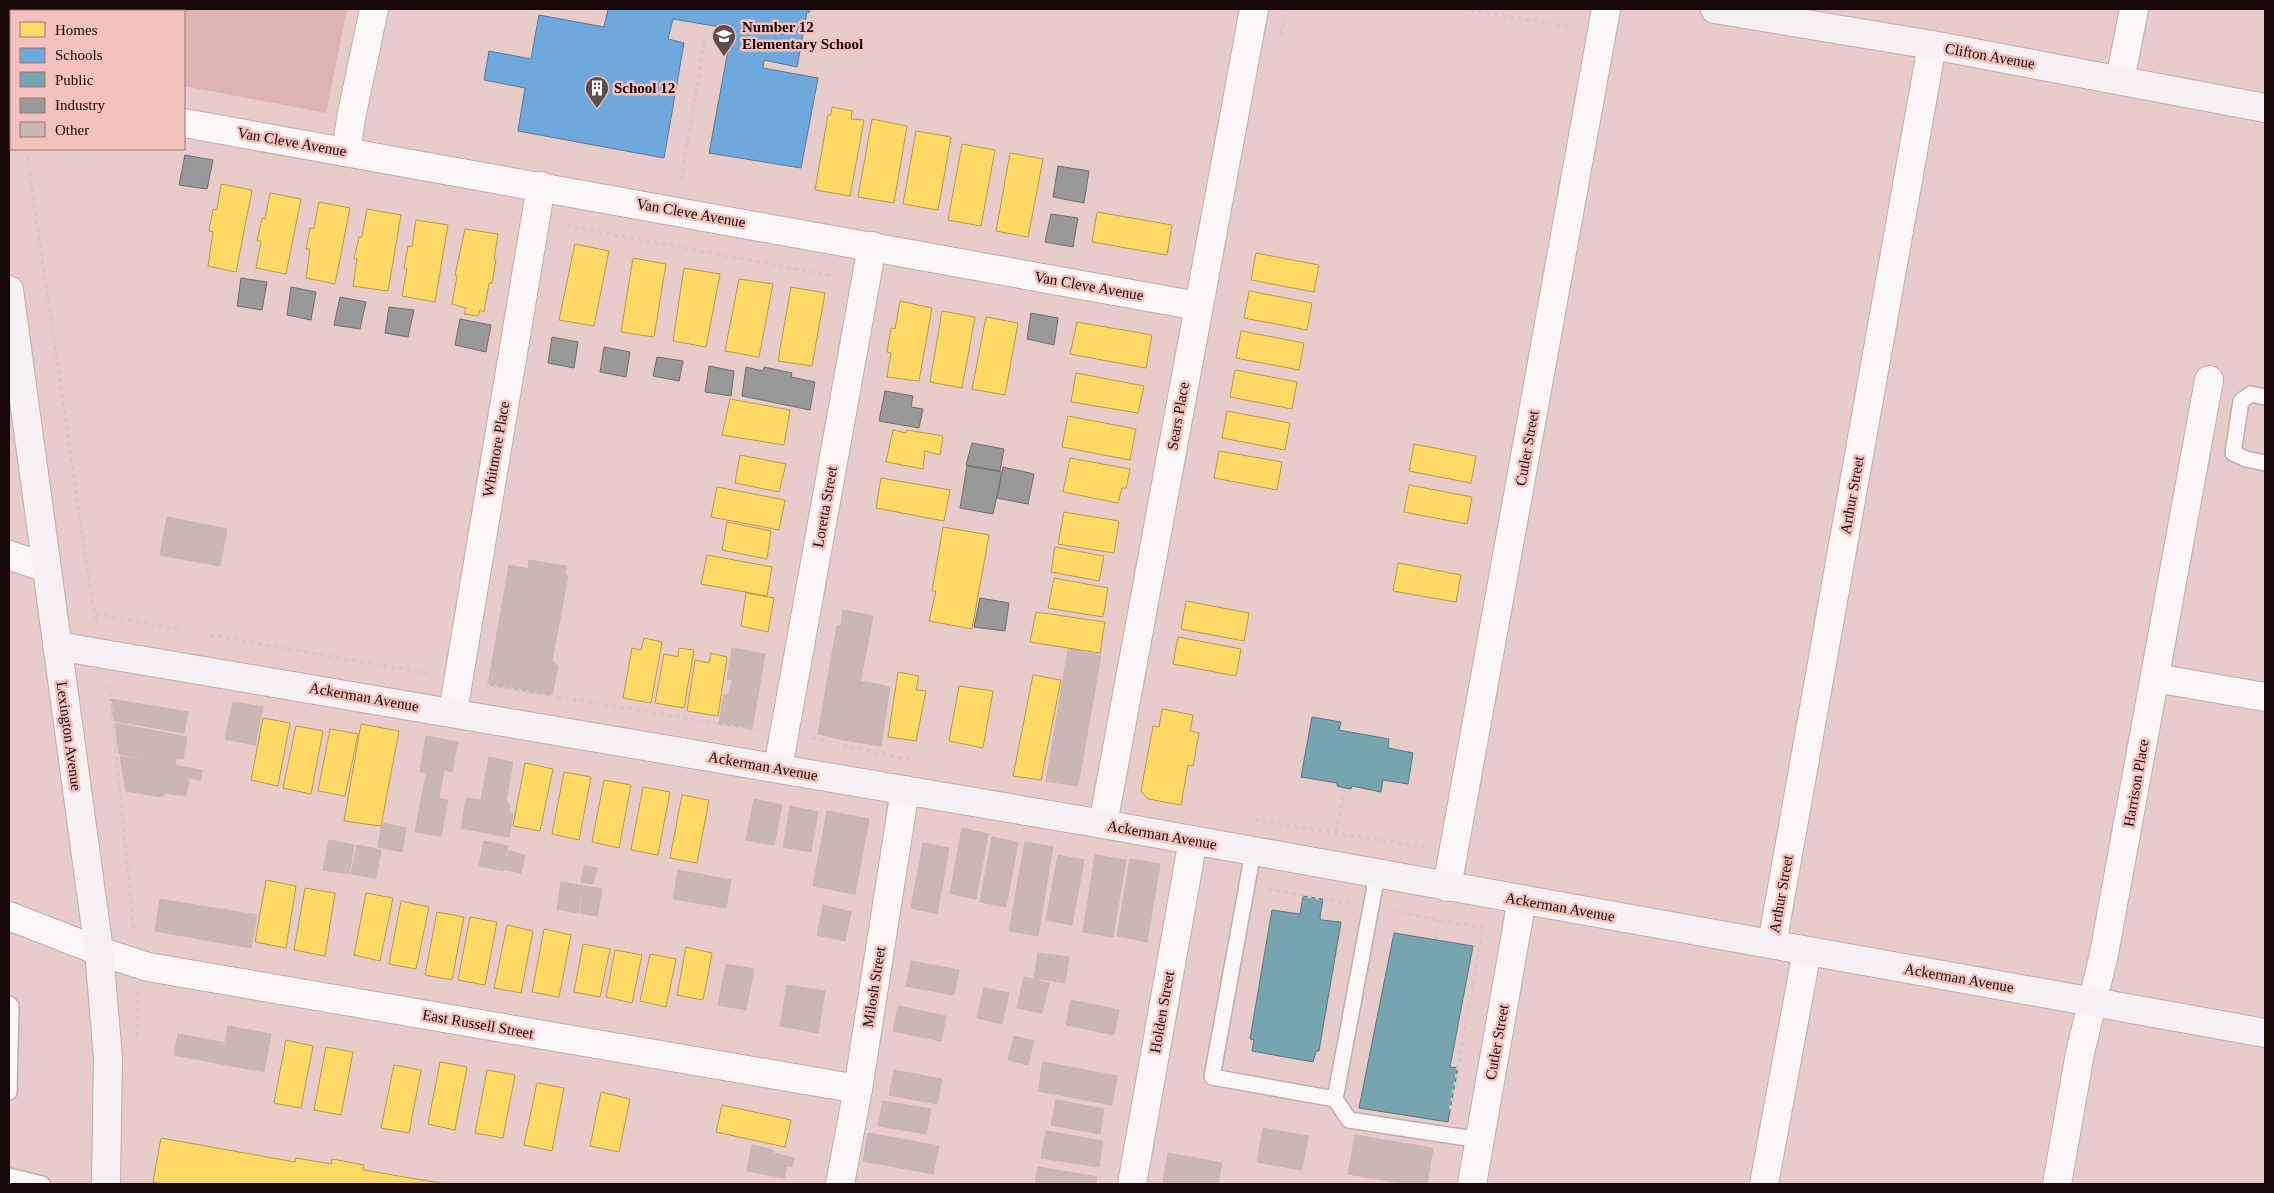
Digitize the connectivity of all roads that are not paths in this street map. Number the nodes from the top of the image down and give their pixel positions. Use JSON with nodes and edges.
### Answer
{"nodes":[{"id":1,"x":374,"y":9,"type":"edge"},
{"id":2,"x":1254,"y":9,"type":"edge"},
{"id":3,"x":1606,"y":9,"type":"edge"},
{"id":4,"x":1715,"y":9,"type":"edge"},
{"id":5,"x":2134,"y":9,"type":"edge"},
{"id":6,"x":1932,"y":45,"type":"junction"},
{"id":7,"x":2120,"y":80,"type":"junction"},
{"id":8,"x":2265,"y":108,"type":"edge"},
{"id":9,"x":185,"y":123,"type":"edge"},
{"id":10,"x":346,"y":152,"type":"junction"},
{"id":11,"x":541,"y":186,"type":"junction"},
{"id":12,"x":872,"y":246,"type":"junction"},
{"id":13,"x":9,"y":290,"type":"edge"},
{"id":14,"x":1198,"y":306,"type":"junction"},
{"id":15,"x":2209,"y":380,"type":"dead end"},
{"id":16,"x":2265,"y":397,"type":"edge"},
{"id":17,"x":2265,"y":463,"type":"edge"},
{"id":18,"x":9,"y":555,"type":"edge"},
{"id":19,"x":46,"y":568,"type":"junction"},
{"id":20,"x":57,"y":646,"type":"junction"},
{"id":21,"x":2155,"y":678,"type":"junction"},
{"id":22,"x":2265,"y":697,"type":"edge"},
{"id":23,"x":453,"y":712,"type":"junction"},
{"id":24,"x":778,"y":768,"type":"junction"},
{"id":25,"x":905,"y":790,"type":"junction"},
{"id":26,"x":1103,"y":824,"type":"junction"},
{"id":27,"x":1193,"y":840,"type":"junction"},
{"id":28,"x":1253,"y":852,"type":"junction"},
{"id":29,"x":1377,"y":875,"type":"junction"},
{"id":30,"x":1447,"y":887,"type":"junction"},
{"id":31,"x":1522,"y":899,"type":"junction"},
{"id":32,"x":9,"y":916,"type":"edge"},
{"id":33,"x":1772,"y":944,"type":"junction"},
{"id":34,"x":1806,"y":950,"type":"junction"},
{"id":35,"x":99,"y":951,"type":"junction"},
{"id":36,"x":2092,"y":1002,"type":"junction"},
{"id":37,"x":9,"y":1004,"type":"edge"},
{"id":38,"x":2265,"y":1033,"type":"edge"},
{"id":39,"x":858,"y":1089,"type":"junction"},
{"id":40,"x":9,"y":1092,"type":"edge"},
{"id":41,"x":1334,"y":1099,"type":"junction"},
{"id":42,"x":1480,"y":1140,"type":"junction"},
{"id":43,"x":9,"y":1176,"type":"edge"},
{"id":44,"x":42,"y":1184,"type":"edge"},
{"id":45,"x":106,"y":1184,"type":"edge"},
{"id":46,"x":840,"y":1184,"type":"edge"},
{"id":47,"x":1132,"y":1184,"type":"edge"},
{"id":48,"x":1472,"y":1184,"type":"edge"},
{"id":49,"x":1764,"y":1184,"type":"edge"},
{"id":50,"x":2057,"y":1184,"type":"edge"}],
"edges":[{"from":1,"to":10,"type":"street"},
{"from":2,"to":14,"type":"street","name":"Sears Place"},
{"from":3,"to":30,"type":"street","name":"Cutler Street"},
{"from":4,"to":6,"type":"street","name":"Clifton Avenue"},
{"from":5,"to":7,"type":"street"},
{"from":6,"to":7,"type":"street","name":"Clifton Avenue"},
{"from":6,"to":33,"type":"street","name":"Arthur Street"},
{"from":7,"to":8,"type":"street","name":"Clifton Avenue"},
{"from":9,"to":10,"type":"street","name":"Van Cleve Avenue"},
{"from":10,"to":11,"type":"street","name":"Van Cleve Avenue"},
{"from":11,"to":12,"type":"street","name":"Van Cleve Avenue"},
{"from":11,"to":23,"type":"street","name":"Whitmore Place"},
{"from":12,"to":14,"type":"street","name":"Van Cleve Avenue"},
{"from":12,"to":24,"type":"street","name":"Loretta Street"},
{"from":13,"to":19,"type":"street","name":"Lexington Avenue"},
{"from":14,"to":26,"type":"street","name":"Sears Place"},
{"from":15,"to":21,"type":"street","name":"Harrison Place"},
{"from":16,"to":17,"type":"lane"},
{"from":18,"to":19,"type":"street"},
{"from":19,"to":20,"type":"street","name":"Lexington Avenue"},
{"from":20,"to":23,"type":"street","name":"Ackerman Avenue"},
{"from":20,"to":35,"type":"street","name":"Lexington Avenue"},
{"from":21,"to":22,"type":"street"},
{"from":21,"to":36,"type":"street","name":"Harrison Place"},
{"from":23,"to":24,"type":"street","name":"Ackerman Avenue"},
{"from":24,"to":25,"type":"street","name":"Ackerman Avenue"},
{"from":25,"to":26,"type":"street","name":"Ackerman Avenue"},
{"from":25,"to":39,"type":"street","name":"Milosh Street"},
{"from":26,"to":27,"type":"street","name":"Ackerman Avenue"},
{"from":27,"to":28,"type":"street","name":"Ackerman Avenue"},
{"from":27,"to":47,"type":"street","name":"Holden Street"},
{"from":28,"to":29,"type":"street","name":"Ackerman Avenue"},
{"from":28,"to":41,"type":"lane"},
{"from":29,"to":30,"type":"street","name":"Ackerman Avenue"},
{"from":29,"to":41,"type":"lane"},
{"from":30,"to":31,"type":"street","name":"Ackerman Avenue"},
{"from":31,"to":33,"type":"street","name":"Ackerman Avenue"},
{"from":31,"to":42,"type":"street","name":"Cutler Street"},
{"from":32,"to":35,"type":"street","name":"East Russell Street"},
{"from":33,"to":34,"type":"street","name":"Ackerman Avenue"},
{"from":34,"to":36,"type":"street","name":"Ackerman Avenue"},
{"from":34,"to":49,"type":"street"},
{"from":35,"to":39,"type":"street","name":"East Russell Street"},
{"from":35,"to":45,"type":"street","name":"Lexington Avenue"},
{"from":36,"to":38,"type":"street","name":"Ackerman Avenue"},
{"from":36,"to":50,"type":"street","name":"Harrison Place"},
{"from":37,"to":40,"type":"lane"},
{"from":39,"to":46,"type":"street","name":"Milosh Street"},
{"from":41,"to":42,"type":"lane"},
{"from":42,"to":48,"type":"street","name":"Cutler Street"},
{"from":43,"to":44,"type":"lane"}]}
